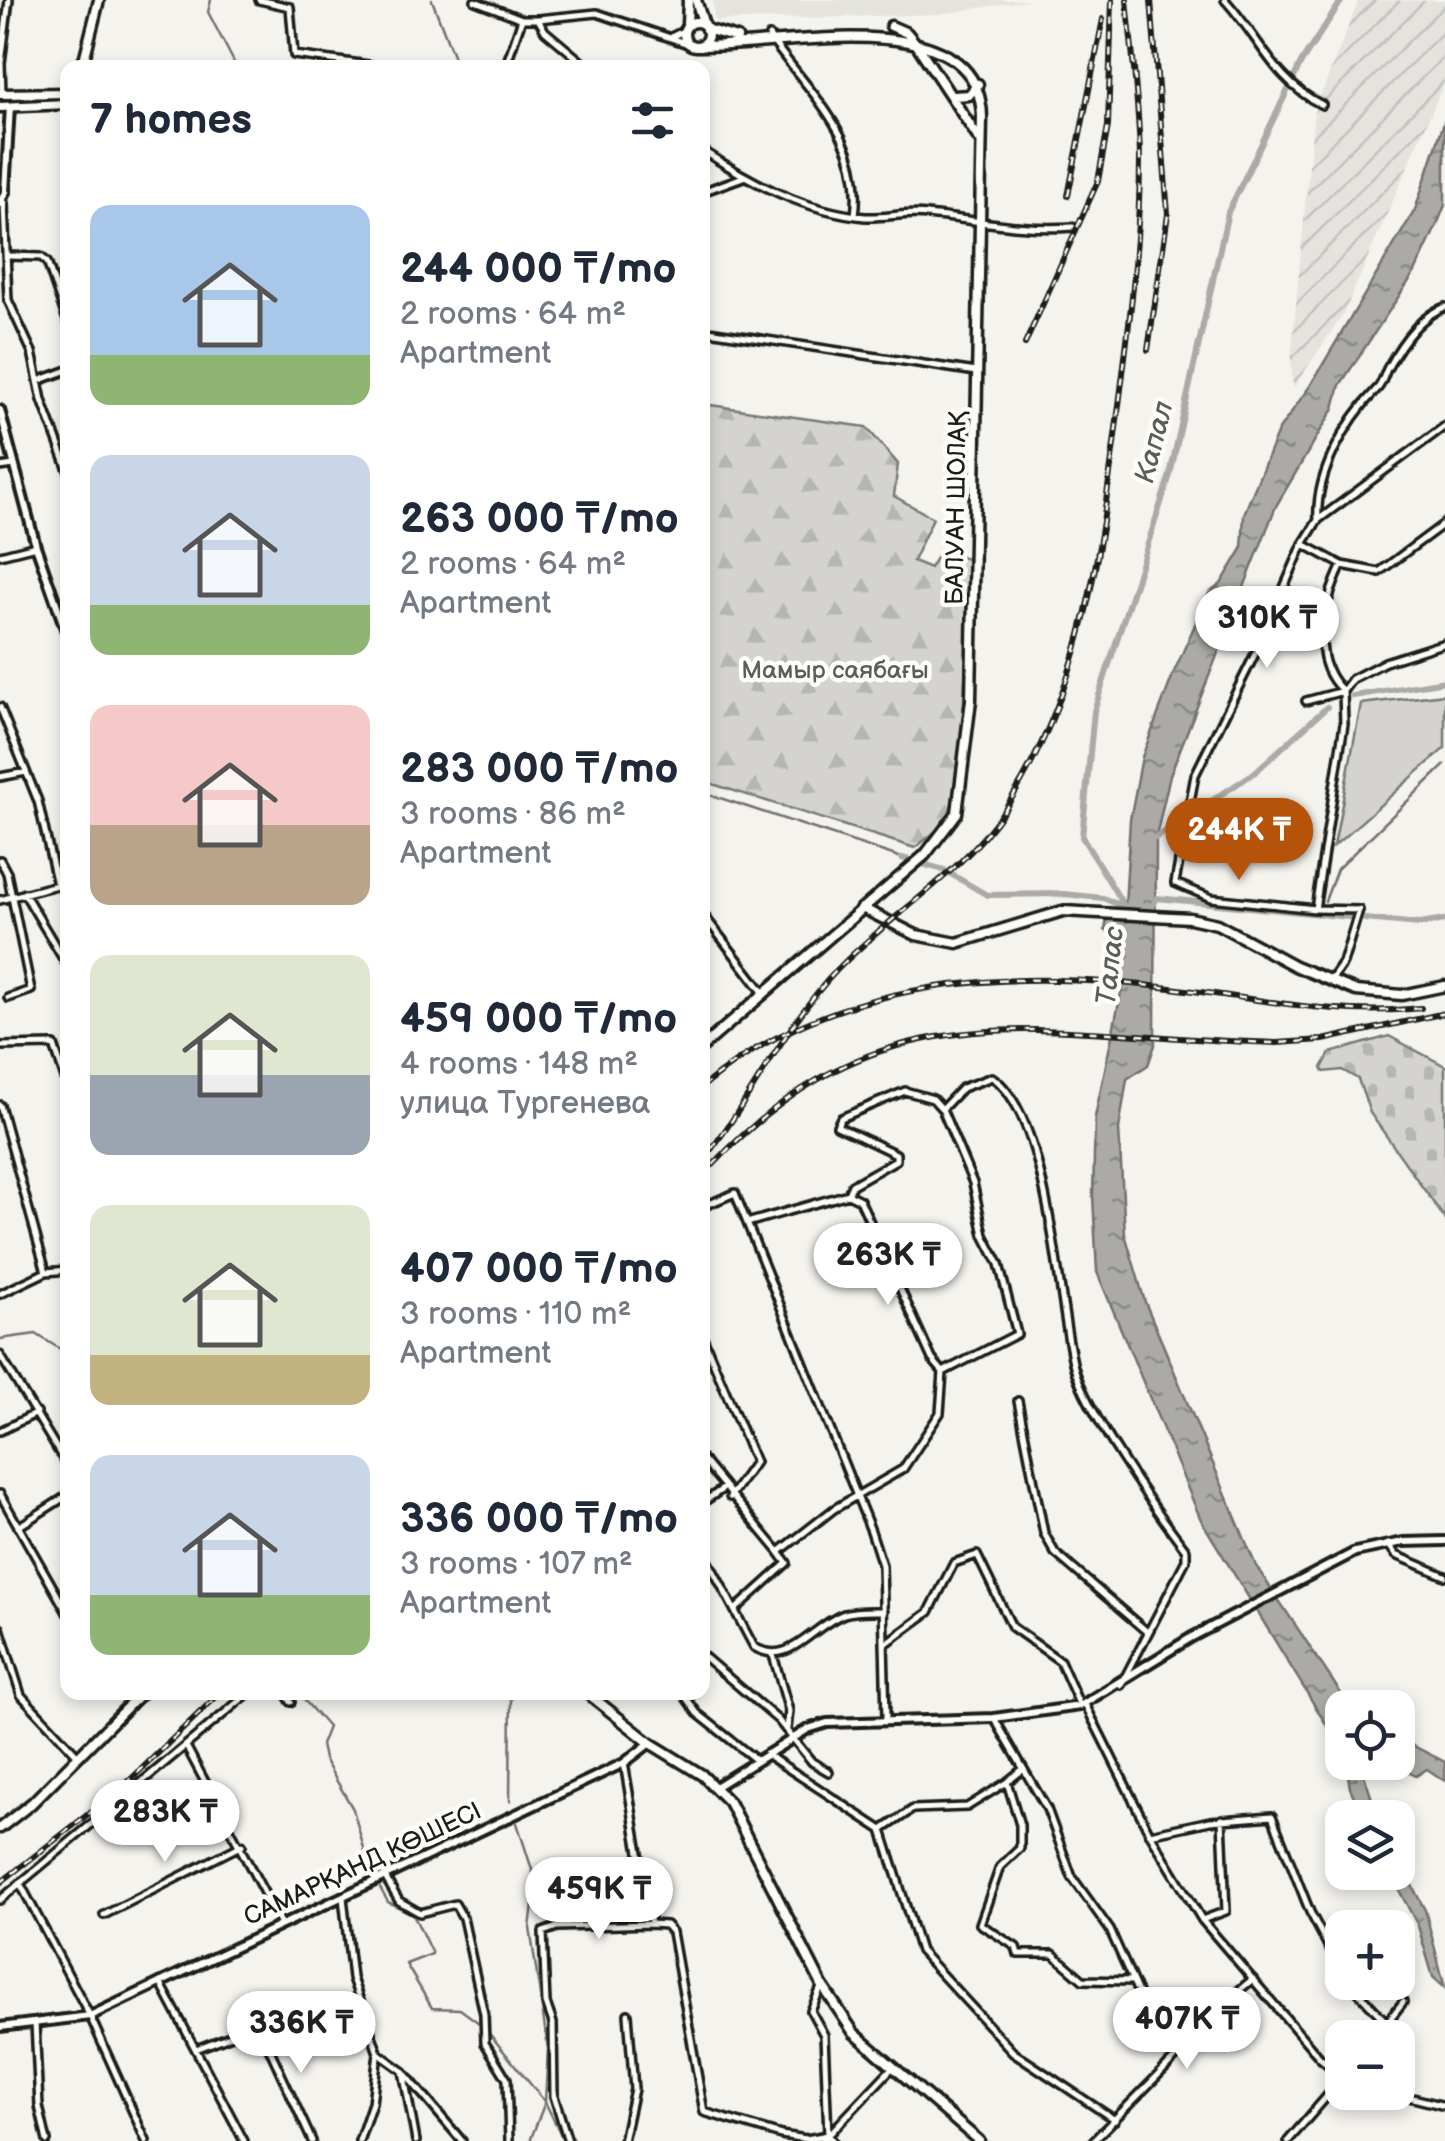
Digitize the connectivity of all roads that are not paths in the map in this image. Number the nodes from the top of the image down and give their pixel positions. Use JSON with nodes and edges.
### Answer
{"nodes":[{"id":1,"x":9,"y":0,"type":"edge"},
{"id":2,"x":99,"y":0,"type":"edge"},
{"id":3,"x":259,"y":0,"type":"edge"},
{"id":4,"x":688,"y":0,"type":"edge"},
{"id":5,"x":696,"y":0,"type":"edge"},
{"id":6,"x":1225,"y":0,"type":"edge"},
{"id":7,"x":476,"y":1,"type":"edge"},
{"id":8,"x":522,"y":18,"type":"junction"},
{"id":9,"x":538,"y":19,"type":"junction"},
{"id":10,"x":868,"y":26,"type":"dead end"},
{"id":11,"x":705,"y":27,"type":"junction"},
{"id":12,"x":686,"y":28,"type":"junction"},
{"id":13,"x":768,"y":36,"type":"junction"},
{"id":14,"x":670,"y":37,"type":"junction"},
{"id":15,"x":752,"y":38,"type":"junction"},
{"id":16,"x":694,"y":45,"type":"junction"},
{"id":17,"x":918,"y":45,"type":"junction"},
{"id":18,"x":966,"y":55,"type":"dead end"},
{"id":19,"x":84,"y":60,"type":"edge"},
{"id":20,"x":331,"y":60,"type":"edge"},
{"id":21,"x":508,"y":60,"type":"edge"},
{"id":22,"x":579,"y":60,"type":"edge"},
{"id":23,"x":978,"y":84,"type":"junction"},
{"id":24,"x":60,"y":93,"type":"edge"},
{"id":25,"x":1,"y":94,"type":"edge"},
{"id":26,"x":954,"y":96,"type":"junction"},
{"id":27,"x":60,"y":104,"type":"edge"},
{"id":28,"x":1322,"y":105,"type":"dead end"},
{"id":29,"x":10,"y":106,"type":"junction"},
{"id":30,"x":0,"y":107,"type":"edge"},
{"id":31,"x":981,"y":150,"type":"junction"},
{"id":32,"x":710,"y":155,"type":"edge"},
{"id":33,"x":742,"y":177,"type":"junction"},
{"id":34,"x":710,"y":189,"type":"edge"},
{"id":35,"x":2,"y":204,"type":"edge"},
{"id":36,"x":855,"y":214,"type":"junction"},
{"id":37,"x":980,"y":224,"type":"junction"},
{"id":38,"x":1073,"y":227,"type":"dead end"},
{"id":39,"x":9,"y":256,"type":"junction"},
{"id":40,"x":60,"y":299,"type":"edge"},
{"id":41,"x":1445,"y":307,"type":"edge"},
{"id":42,"x":710,"y":331,"type":"edge"},
{"id":43,"x":977,"y":372,"type":"junction"},
{"id":44,"x":60,"y":373,"type":"edge"},
{"id":45,"x":38,"y":381,"type":"junction"},
{"id":46,"x":0,"y":410,"type":"edge"},
{"id":47,"x":1445,"y":426,"type":"edge"},
{"id":48,"x":60,"y":446,"type":"edge"},
{"id":49,"x":14,"y":465,"type":"junction"},
{"id":50,"x":0,"y":467,"type":"edge"},
{"id":51,"x":1318,"y":520,"type":"junction"},
{"id":52,"x":1445,"y":523,"type":"edge"},
{"id":53,"x":1302,"y":544,"type":"junction"},
{"id":54,"x":36,"y":546,"type":"junction"},
{"id":55,"x":0,"y":555,"type":"edge"},
{"id":56,"x":1342,"y":566,"type":"junction"},
{"id":57,"x":60,"y":615,"type":"edge"},
{"id":58,"x":1445,"y":643,"type":"edge"},
{"id":59,"x":1342,"y":691,"type":"junction"},
{"id":60,"x":1306,"y":701,"type":"dead end"},
{"id":61,"x":0,"y":707,"type":"edge"},
{"id":62,"x":27,"y":772,"type":"junction"},
{"id":63,"x":0,"y":778,"type":"edge"},
{"id":64,"x":0,"y":860,"type":"edge"},
{"id":65,"x":60,"y":884,"type":"edge"},
{"id":66,"x":57,"y":885,"type":"junction"},
{"id":67,"x":24,"y":893,"type":"junction"},
{"id":68,"x":13,"y":897,"type":"junction"},
{"id":69,"x":0,"y":900,"type":"edge"},
{"id":70,"x":862,"y":908,"type":"junction"},
{"id":71,"x":1315,"y":909,"type":"junction"},
{"id":72,"x":710,"y":923,"type":"edge"},
{"id":73,"x":60,"y":954,"type":"edge"},
{"id":74,"x":1331,"y":982,"type":"junction"},
{"id":75,"x":1445,"y":986,"type":"edge"},
{"id":76,"x":763,"y":992,"type":"junction"},
{"id":77,"x":8,"y":998,"type":"dead end"},
{"id":78,"x":710,"y":1040,"type":"edge"},
{"id":79,"x":0,"y":1046,"type":"edge"},
{"id":80,"x":60,"y":1063,"type":"edge"},
{"id":81,"x":0,"y":1105,"type":"edge"},
{"id":82,"x":942,"y":1109,"type":"junction"},
{"id":83,"x":848,"y":1194,"type":"junction"},
{"id":84,"x":710,"y":1204,"type":"edge"},
{"id":85,"x":747,"y":1222,"type":"junction"},
{"id":86,"x":60,"y":1271,"type":"edge"},
{"id":87,"x":46,"y":1272,"type":"junction"},
{"id":88,"x":0,"y":1294,"type":"edge"},
{"id":89,"x":0,"y":1354,"type":"edge"},
{"id":90,"x":710,"y":1355,"type":"edge"},
{"id":91,"x":944,"y":1372,"type":"junction"},
{"id":92,"x":1018,"y":1401,"type":"dead end"},
{"id":93,"x":37,"y":1413,"type":"junction"},
{"id":94,"x":0,"y":1431,"type":"edge"},
{"id":95,"x":60,"y":1453,"type":"edge"},
{"id":96,"x":710,"y":1469,"type":"edge"},
{"id":97,"x":724,"y":1488,"type":"junction"},
{"id":98,"x":0,"y":1494,"type":"edge"},
{"id":99,"x":855,"y":1495,"type":"junction"},
{"id":100,"x":730,"y":1496,"type":"junction"},
{"id":101,"x":710,"y":1498,"type":"edge"},
{"id":102,"x":60,"y":1500,"type":"edge"},
{"id":103,"x":18,"y":1527,"type":"junction"},
{"id":104,"x":1445,"y":1541,"type":"edge"},
{"id":105,"x":1388,"y":1544,"type":"junction"},
{"id":106,"x":780,"y":1552,"type":"junction"},
{"id":107,"x":710,"y":1563,"type":"edge"},
{"id":108,"x":1445,"y":1576,"type":"edge"},
{"id":109,"x":60,"y":1600,"type":"edge"},
{"id":110,"x":736,"y":1609,"type":"junction"},
{"id":111,"x":884,"y":1611,"type":"junction"},
{"id":112,"x":0,"y":1628,"type":"edge"},
{"id":113,"x":1146,"y":1630,"type":"junction"},
{"id":114,"x":884,"y":1645,"type":"junction"},
{"id":115,"x":770,"y":1654,"type":"junction"},
{"id":116,"x":710,"y":1662,"type":"edge"},
{"id":117,"x":1121,"y":1685,"type":"junction"},
{"id":118,"x":134,"y":1700,"type":"edge"},
{"id":119,"x":241,"y":1700,"type":"edge"},
{"id":120,"x":596,"y":1700,"type":"edge"},
{"id":121,"x":687,"y":1700,"type":"edge"},
{"id":122,"x":1083,"y":1705,"type":"junction"},
{"id":123,"x":886,"y":1718,"type":"junction"},
{"id":124,"x":994,"y":1718,"type":"junction"},
{"id":125,"x":786,"y":1729,"type":"junction"},
{"id":126,"x":794,"y":1737,"type":"junction"},
{"id":127,"x":650,"y":1743,"type":"junction"},
{"id":128,"x":187,"y":1748,"type":"junction"},
{"id":129,"x":766,"y":1754,"type":"junction"},
{"id":130,"x":78,"y":1757,"type":"junction"},
{"id":131,"x":756,"y":1760,"type":"junction"},
{"id":132,"x":624,"y":1763,"type":"junction"},
{"id":133,"x":1022,"y":1770,"type":"junction"},
{"id":134,"x":828,"y":1772,"type":"dead end"},
{"id":135,"x":1007,"y":1782,"type":"junction"},
{"id":136,"x":715,"y":1786,"type":"junction"},
{"id":137,"x":1222,"y":1819,"type":"junction"},
{"id":138,"x":0,"y":1828,"type":"edge"},
{"id":139,"x":882,"y":1830,"type":"junction"},
{"id":140,"x":1150,"y":1834,"type":"junction"},
{"id":141,"x":242,"y":1846,"type":"junction"},
{"id":142,"x":384,"y":1874,"type":"junction"},
{"id":143,"x":587,"y":1874,"type":"dead end"},
{"id":144,"x":22,"y":1887,"type":"junction"},
{"id":145,"x":342,"y":1894,"type":"junction"},
{"id":146,"x":0,"y":1900,"type":"edge"},
{"id":147,"x":104,"y":1915,"type":"dead end"},
{"id":148,"x":1202,"y":1920,"type":"junction"},
{"id":149,"x":280,"y":1923,"type":"junction"},
{"id":150,"x":651,"y":1924,"type":"junction"},
{"id":151,"x":594,"y":1925,"type":"junction"},
{"id":152,"x":1325,"y":1940,"type":"edge"},
{"id":153,"x":1254,"y":1979,"type":"junction"},
{"id":154,"x":1132,"y":1981,"type":"junction"},
{"id":155,"x":160,"y":1982,"type":"junction"},
{"id":156,"x":822,"y":1985,"type":"junction"},
{"id":157,"x":1366,"y":2000,"type":"edge"},
{"id":158,"x":1403,"y":2002,"type":"dead end"},
{"id":159,"x":361,"y":2007,"type":"junction"},
{"id":160,"x":628,"y":2014,"type":"dead end"},
{"id":161,"x":90,"y":2016,"type":"junction"},
{"id":162,"x":1385,"y":2020,"type":"edge"},
{"id":163,"x":1389,"y":2020,"type":"edge"},
{"id":164,"x":35,"y":2022,"type":"junction"},
{"id":165,"x":258,"y":2025,"type":"junction"},
{"id":166,"x":0,"y":2027,"type":"edge"},
{"id":167,"x":1183,"y":2034,"type":"junction"},
{"id":168,"x":196,"y":2049,"type":"junction"},
{"id":169,"x":378,"y":2053,"type":"junction"},
{"id":170,"x":1325,"y":2063,"type":"edge"},
{"id":171,"x":891,"y":2069,"type":"junction"},
{"id":172,"x":403,"y":2071,"type":"junction"},
{"id":173,"x":1325,"y":2098,"type":"edge"},
{"id":174,"x":1415,"y":2098,"type":"edge"},
{"id":175,"x":1445,"y":2106,"type":"edge"},
{"id":176,"x":1115,"y":2120,"type":"junction"},
{"id":177,"x":828,"y":2139,"type":"edge"},
{"id":178,"x":47,"y":2141,"type":"edge"},
{"id":179,"x":146,"y":2141,"type":"edge"},
{"id":180,"x":244,"y":2141,"type":"edge"},
{"id":181,"x":312,"y":2141,"type":"edge"},
{"id":182,"x":358,"y":2141,"type":"edge"},
{"id":183,"x":416,"y":2141,"type":"edge"},
{"id":184,"x":462,"y":2141,"type":"edge"},
{"id":185,"x":510,"y":2141,"type":"edge"},
{"id":186,"x":568,"y":2141,"type":"edge"},
{"id":187,"x":623,"y":2141,"type":"edge"},
{"id":188,"x":979,"y":2141,"type":"edge"},
{"id":189,"x":1092,"y":2141,"type":"edge"},
{"id":190,"x":1288,"y":2141,"type":"edge"}],
"edges":[{"from":1,"to":25,"type":"street"},
{"from":2,"to":19,"type":"main road"},
{"from":3,"to":20,"type":"street"},
{"from":4,"to":12,"type":"main road"},
{"from":5,"to":11,"type":"main road"},
{"from":6,"to":28,"type":"street"},
{"from":7,"to":8,"type":"street"},
{"from":8,"to":9,"type":"street"},
{"from":8,"to":21,"type":"street"},
{"from":9,"to":14,"type":"street"},
{"from":9,"to":22,"type":"street"},
{"from":10,"to":13,"type":"main road"},
{"from":11,"to":12,"type":"main road"},
{"from":11,"to":15,"type":"main road"},
{"from":11,"to":16,"type":"main road"},
{"from":12,"to":14,"type":"street"},
{"from":12,"to":16,"type":"main road"},
{"from":13,"to":15,"type":"main road"},
{"from":13,"to":36,"type":"street"},
{"from":14,"to":16,"type":"street"},
{"from":15,"to":16,"type":"main road"},
{"from":17,"to":17,"type":"main road"},
{"from":17,"to":26,"type":"main road"},
{"from":18,"to":23,"type":"main road","name":"БАЛУАН ШОЛАҚ"},
{"from":23,"to":26,"type":"main road"},
{"from":23,"to":31,"type":"main road","name":"БАЛУАН ШОЛАҚ"},
{"from":24,"to":25,"type":"main road"},
{"from":26,"to":31,"type":"main road"},
{"from":27,"to":29,"type":"main road"},
{"from":29,"to":30,"type":"main road"},
{"from":29,"to":35,"type":"street"},
{"from":31,"to":37,"type":"main road","name":"БАЛУАН ШОЛАҚ"},
{"from":32,"to":33,"type":"street"},
{"from":33,"to":34,"type":"street"},
{"from":33,"to":36,"type":"street"},
{"from":35,"to":39,"type":"street"},
{"from":36,"to":37,"type":"street"},
{"from":37,"to":38,"type":"street"},
{"from":37,"to":43,"type":"main road","name":"БАЛУАН ШОЛАҚ"},
{"from":39,"to":40,"type":"street"},
{"from":39,"to":45,"type":"street"},
{"from":41,"to":51,"type":"street"},
{"from":42,"to":43,"type":"street"},
{"from":43,"to":70,"type":"main road","name":"БАЛУАН ШОЛАҚ"},
{"from":44,"to":45,"type":"street"},
{"from":45,"to":48,"type":"street"},
{"from":46,"to":49,"type":"street"},
{"from":47,"to":51,"type":"street"},
{"from":49,"to":50,"type":"street"},
{"from":49,"to":54,"type":"street"},
{"from":51,"to":53,"type":"street"},
{"from":52,"to":56,"type":"street"},
{"from":53,"to":56,"type":"street"},
{"from":53,"to":71,"type":"street"},
{"from":54,"to":55,"type":"street"},
{"from":54,"to":57,"type":"street"},
{"from":56,"to":59,"type":"street"},
{"from":58,"to":59,"type":"street"},
{"from":59,"to":60,"type":"street"},
{"from":59,"to":71,"type":"street"},
{"from":61,"to":62,"type":"street"},
{"from":62,"to":63,"type":"street"},
{"from":62,"to":66,"type":"street"},
{"from":64,"to":68,"type":"street"},
{"from":65,"to":66,"type":"street"},
{"from":66,"to":67,"type":"street"},
{"from":67,"to":68,"type":"street"},
{"from":67,"to":73,"type":"street"},
{"from":68,"to":69,"type":"street"},
{"from":68,"to":77,"type":"street"},
{"from":70,"to":74,"type":"main road"},
{"from":70,"to":76,"type":"main road"},
{"from":71,"to":74,"type":"street"},
{"from":72,"to":76,"type":"street"},
{"from":74,"to":75,"type":"main road"},
{"from":76,"to":78,"type":"main road"},
{"from":79,"to":80,"type":"street"},
{"from":81,"to":87,"type":"street"},
{"from":82,"to":83,"type":"street"},
{"from":82,"to":91,"type":"street"},
{"from":82,"to":113,"type":"street"},
{"from":83,"to":85,"type":"street"},
{"from":83,"to":91,"type":"street"},
{"from":84,"to":85,"type":"street"},
{"from":85,"to":99,"type":"street"},
{"from":86,"to":87,"type":"street"},
{"from":87,"to":88,"type":"street"},
{"from":89,"to":93,"type":"street"},
{"from":90,"to":100,"type":"street"},
{"from":91,"to":99,"type":"street"},
{"from":92,"to":113,"type":"street"},
{"from":93,"to":94,"type":"street"},
{"from":93,"to":95,"type":"street"},
{"from":96,"to":97,"type":"street"},
{"from":97,"to":100,"type":"street"},
{"from":97,"to":101,"type":"street"},
{"from":98,"to":103,"type":"street"},
{"from":99,"to":106,"type":"street"},
{"from":99,"to":111,"type":"street"},
{"from":100,"to":106,"type":"street"},
{"from":102,"to":103,"type":"street"},
{"from":103,"to":109,"type":"street"},
{"from":104,"to":105,"type":"street"},
{"from":105,"to":108,"type":"street"},
{"from":105,"to":117,"type":"street"},
{"from":106,"to":110,"type":"street"},
{"from":107,"to":110,"type":"street"},
{"from":110,"to":115,"type":"street"},
{"from":111,"to":114,"type":"street"},
{"from":111,"to":115,"type":"street"},
{"from":112,"to":130,"type":"street"},
{"from":113,"to":117,"type":"street"},
{"from":114,"to":122,"type":"street"},
{"from":114,"to":123,"type":"street"},
{"from":115,"to":125,"type":"street"},
{"from":116,"to":125,"type":"street"},
{"from":117,"to":122,"type":"street"},
{"from":118,"to":130,"type":"main road"},
{"from":119,"to":128,"type":"street"},
{"from":120,"to":127,"type":"main road"},
{"from":121,"to":131,"type":"street"},
{"from":122,"to":124,"type":"street"},
{"from":122,"to":140,"type":"street"},
{"from":123,"to":124,"type":"street"},
{"from":123,"to":126,"type":"street"},
{"from":124,"to":133,"type":"street"},
{"from":125,"to":126,"type":"street"},
{"from":126,"to":129,"type":"street"},
{"from":126,"to":134,"type":"street"},
{"from":127,"to":132,"type":"street","name":"САМАРҚАНД КӨШЕСІ"},
{"from":127,"to":136,"type":"main road"},
{"from":128,"to":141,"type":"street"},
{"from":128,"to":144,"type":"street"},
{"from":129,"to":131,"type":"street"},
{"from":129,"to":139,"type":"street"},
{"from":130,"to":138,"type":"main road"},
{"from":131,"to":136,"type":"street"},
{"from":132,"to":142,"type":"street","name":"САМАРҚАНД КӨШЕСІ"},
{"from":132,"to":150,"type":"street"},
{"from":133,"to":135,"type":"street"},
{"from":133,"to":154,"type":"street"},
{"from":135,"to":139,"type":"street"},
{"from":135,"to":154,"type":"street"},
{"from":136,"to":156,"type":"main road"},
{"from":137,"to":140,"type":"street"},
{"from":137,"to":148,"type":"street"},
{"from":137,"to":152,"type":"street"},
{"from":139,"to":176,"type":"street"},
{"from":140,"to":148,"type":"street"},
{"from":141,"to":147,"type":"street"},
{"from":141,"to":149,"type":"street"},
{"from":142,"to":145,"type":"street","name":"САМАРҚАНД КӨШЕСІ"},
{"from":142,"to":185,"type":"street"},
{"from":143,"to":151,"type":"street"},
{"from":144,"to":146,"type":"street"},
{"from":144,"to":161,"type":"street"},
{"from":145,"to":149,"type":"street","name":"САМАРҚАНД КӨШЕСІ"},
{"from":145,"to":159,"type":"street"},
{"from":148,"to":153,"type":"street"},
{"from":149,"to":155,"type":"street","name":"САМАРҚАНД КӨШЕСІ"},
{"from":150,"to":151,"type":"street"},
{"from":150,"to":177,"type":"street"},
{"from":151,"to":186,"type":"street"},
{"from":153,"to":167,"type":"street"},
{"from":153,"to":170,"type":"street"},
{"from":154,"to":167,"type":"street"},
{"from":155,"to":161,"type":"street","name":"САМАРҚАНД КӨШЕСІ"},
{"from":155,"to":168,"type":"street"},
{"from":156,"to":171,"type":"main road"},
{"from":156,"to":177,"type":"street"},
{"from":157,"to":162,"type":"street"},
{"from":158,"to":163,"type":"street"},
{"from":159,"to":165,"type":"street"},
{"from":159,"to":169,"type":"street"},
{"from":160,"to":187,"type":"street"},
{"from":161,"to":164,"type":"street","name":"САМАРҚАНД КӨШЕСІ"},
{"from":161,"to":179,"type":"street"},
{"from":164,"to":166,"type":"street","name":"САМАРҚАНД КӨШЕСІ"},
{"from":164,"to":178,"type":"street"},
{"from":165,"to":168,"type":"street"},
{"from":165,"to":181,"type":"street"},
{"from":167,"to":176,"type":"street"},
{"from":168,"to":180,"type":"street"},
{"from":169,"to":172,"type":"street"},
{"from":169,"to":182,"type":"street"},
{"from":171,"to":177,"type":"street"},
{"from":171,"to":188,"type":"main road"},
{"from":172,"to":183,"type":"street"},
{"from":172,"to":184,"type":"street"},
{"from":173,"to":190,"type":"street"},
{"from":174,"to":175,"type":"street"},
{"from":176,"to":189,"type":"street"}]}
